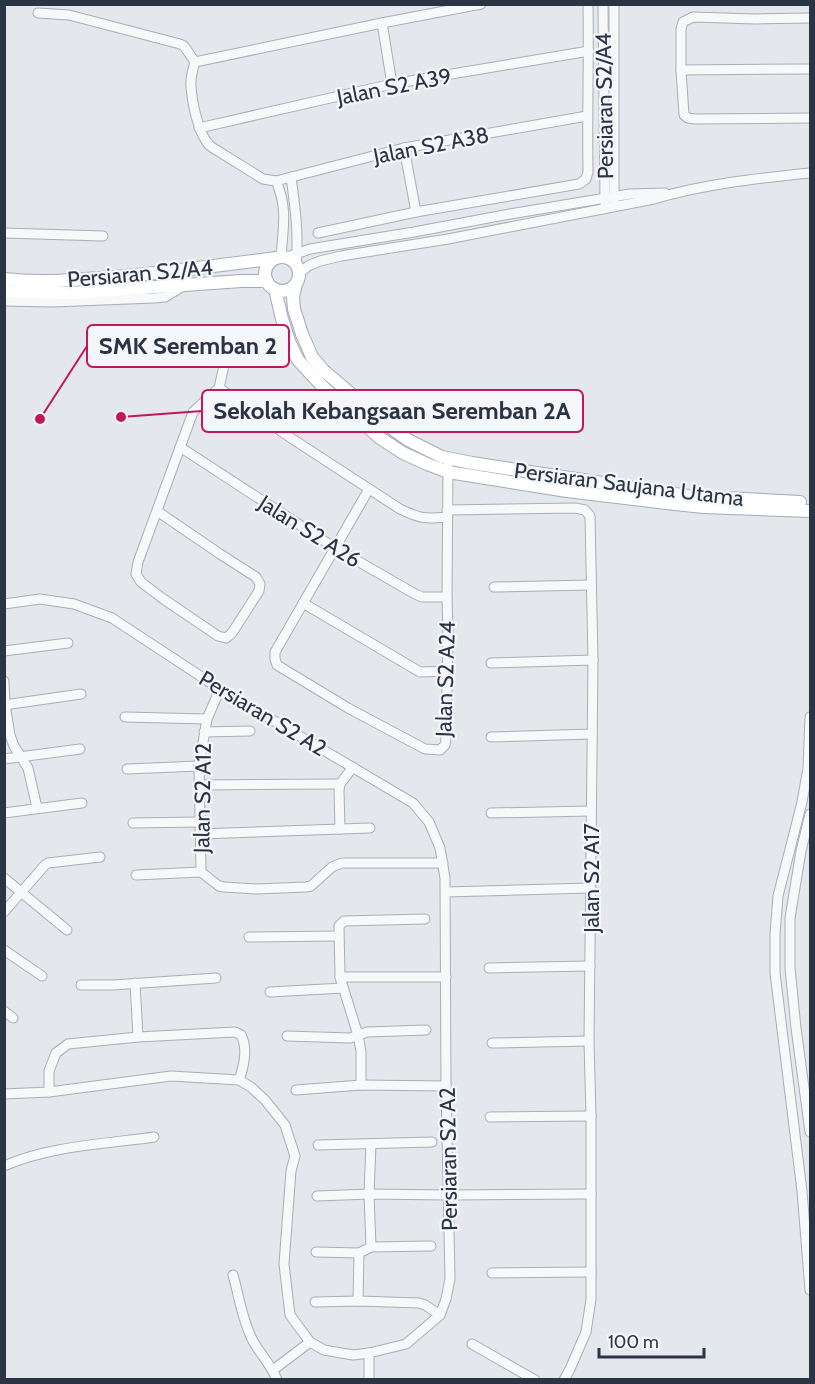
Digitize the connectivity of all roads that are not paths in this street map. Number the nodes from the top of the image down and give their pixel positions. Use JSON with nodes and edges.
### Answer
{"nodes":[{"id":1,"x":481,"y":4,"type":"edge"},
{"id":2,"x":588,"y":4,"type":"edge"},
{"id":3,"x":603,"y":4,"type":"edge"},
{"id":4,"x":614,"y":4,"type":"edge"},
{"id":5,"x":38,"y":13,"type":"dead end"},
{"id":6,"x":810,"y":18,"type":"edge"},
{"id":7,"x":382,"y":23,"type":"junction"},
{"id":8,"x":589,"y":51,"type":"junction"},
{"id":9,"x":195,"y":62,"type":"junction"},
{"id":10,"x":810,"y":69,"type":"edge"},
{"id":11,"x":681,"y":70,"type":"junction"},
{"id":12,"x":392,"y":84,"type":"junction"},
{"id":13,"x":587,"y":116,"type":"junction"},
{"id":14,"x":810,"y":118,"type":"edge"},
{"id":15,"x":199,"y":128,"type":"junction"},
{"id":16,"x":404,"y":148,"type":"junction"},
{"id":17,"x":810,"y":173,"type":"edge"},
{"id":18,"x":291,"y":177,"type":"junction"},
{"id":19,"x":614,"y":177,"type":"junction"},
{"id":20,"x":276,"y":181,"type":"junction"},
{"id":21,"x":676,"y":193,"type":"junction"},
{"id":22,"x":630,"y":194,"type":"junction"},
{"id":23,"x":609,"y":203,"type":"junction"},
{"id":24,"x":416,"y":212,"type":"junction"},
{"id":25,"x":4,"y":233,"type":"edge"},
{"id":26,"x":318,"y":233,"type":"dead end"},
{"id":27,"x":103,"y":236,"type":"dead end"},
{"id":28,"x":298,"y":238,"type":"junction"},
{"id":29,"x":310,"y":249,"type":"junction"},
{"id":30,"x":290,"y":264,"type":"junction"},
{"id":31,"x":4,"y":279,"type":"edge"},
{"id":32,"x":271,"y":285,"type":"junction"},
{"id":33,"x":4,"y":291,"type":"edge"},
{"id":34,"x":71,"y":297,"type":"junction"},
{"id":35,"x":4,"y":301,"type":"edge"},
{"id":36,"x":225,"y":347,"type":"dead end"},
{"id":37,"x":219,"y":388,"type":"junction"},
{"id":38,"x":180,"y":447,"type":"junction"},
{"id":39,"x":448,"y":459,"type":"junction"},
{"id":40,"x":448,"y":472,"type":"junction"},
{"id":41,"x":369,"y":489,"type":"junction"},
{"id":42,"x":810,"y":503,"type":"edge"},
{"id":43,"x":157,"y":511,"type":"junction"},
{"id":44,"x":810,"y":511,"type":"edge"},
{"id":45,"x":447,"y":513,"type":"junction"},
{"id":46,"x":335,"y":548,"type":"junction"},
{"id":47,"x":591,"y":585,"type":"junction"},
{"id":48,"x":494,"y":586,"type":"dead end"},
{"id":49,"x":447,"y":597,"type":"junction"},
{"id":50,"x":303,"y":603,"type":"junction"},
{"id":51,"x":4,"y":604,"type":"edge"},
{"id":52,"x":68,"y":643,"type":"dead end"},
{"id":53,"x":4,"y":651,"type":"edge"},
{"id":54,"x":593,"y":660,"type":"junction"},
{"id":55,"x":491,"y":663,"type":"dead end"},
{"id":56,"x":447,"y":671,"type":"junction"},
{"id":57,"x":4,"y":681,"type":"edge"},
{"id":58,"x":220,"y":689,"type":"junction"},
{"id":59,"x":81,"y":694,"type":"dead end"},
{"id":60,"x":5,"y":705,"type":"edge"},
{"id":61,"x":125,"y":717,"type":"dead end"},
{"id":62,"x":810,"y":717,"type":"edge"},
{"id":63,"x":207,"y":719,"type":"junction"},
{"id":64,"x":250,"y":731,"type":"dead end"},
{"id":65,"x":204,"y":732,"type":"junction"},
{"id":66,"x":592,"y":734,"type":"junction"},
{"id":67,"x":491,"y":737,"type":"dead end"},
{"id":68,"x":80,"y":748,"type":"dead end"},
{"id":69,"x":21,"y":757,"type":"junction"},
{"id":70,"x":4,"y":759,"type":"edge"},
{"id":71,"x":199,"y":766,"type":"junction"},
{"id":72,"x":353,"y":767,"type":"junction"},
{"id":73,"x":127,"y":769,"type":"dead end"},
{"id":74,"x":340,"y":784,"type":"junction"},
{"id":75,"x":199,"y":785,"type":"junction"},
{"id":76,"x":82,"y":803,"type":"dead end"},
{"id":77,"x":37,"y":808,"type":"junction"},
{"id":78,"x":591,"y":811,"type":"junction"},
{"id":79,"x":4,"y":813,"type":"edge"},
{"id":80,"x":491,"y":813,"type":"dead end"},
{"id":81,"x":810,"y":813,"type":"edge"},
{"id":82,"x":200,"y":822,"type":"junction"},
{"id":83,"x":133,"y":823,"type":"dead end"},
{"id":84,"x":370,"y":828,"type":"dead end"},
{"id":85,"x":340,"y":829,"type":"junction"},
{"id":86,"x":200,"y":834,"type":"junction"},
{"id":87,"x":790,"y":850,"type":"junction"},
{"id":88,"x":806,"y":852,"type":"edge"},
{"id":89,"x":100,"y":857,"type":"dead end"},
{"id":90,"x":443,"y":863,"type":"junction"},
{"id":91,"x":201,"y":872,"type":"junction"},
{"id":92,"x":136,"y":875,"type":"dead end"},
{"id":93,"x":4,"y":878,"type":"edge"},
{"id":94,"x":591,"y":888,"type":"junction"},
{"id":95,"x":446,"y":892,"type":"junction"},
{"id":96,"x":21,"y":893,"type":"junction"},
{"id":97,"x":4,"y":912,"type":"edge"},
{"id":98,"x":425,"y":919,"type":"dead end"},
{"id":99,"x":67,"y":930,"type":"dead end"},
{"id":100,"x":338,"y":936,"type":"junction"},
{"id":101,"x":249,"y":937,"type":"dead end"},
{"id":102,"x":4,"y":950,"type":"edge"},
{"id":103,"x":590,"y":966,"type":"junction"},
{"id":104,"x":489,"y":968,"type":"dead end"},
{"id":105,"x":42,"y":976,"type":"dead end"},
{"id":106,"x":446,"y":976,"type":"junction"},
{"id":107,"x":340,"y":977,"type":"junction"},
{"id":108,"x":216,"y":978,"type":"dead end"},
{"id":109,"x":135,"y":983,"type":"junction"},
{"id":110,"x":81,"y":985,"type":"dead end"},
{"id":111,"x":343,"y":988,"type":"junction"},
{"id":112,"x":270,"y":992,"type":"dead end"},
{"id":113,"x":4,"y":1011,"type":"edge"},
{"id":114,"x":13,"y":1018,"type":"dead end"},
{"id":115,"x":426,"y":1030,"type":"dead end"},
{"id":116,"x":358,"y":1035,"type":"junction"},
{"id":117,"x":287,"y":1036,"type":"dead end"},
{"id":118,"x":138,"y":1037,"type":"junction"},
{"id":119,"x":590,"y":1041,"type":"junction"},
{"id":120,"x":492,"y":1043,"type":"dead end"},
{"id":121,"x":239,"y":1080,"type":"junction"},
{"id":122,"x":361,"y":1085,"type":"junction"},
{"id":123,"x":446,"y":1086,"type":"junction"},
{"id":124,"x":296,"y":1090,"type":"dead end"},
{"id":125,"x":49,"y":1092,"type":"junction"},
{"id":126,"x":4,"y":1094,"type":"edge"},
{"id":127,"x":591,"y":1116,"type":"junction"},
{"id":128,"x":490,"y":1117,"type":"dead end"},
{"id":129,"x":810,"y":1132,"type":"edge"},
{"id":130,"x":154,"y":1137,"type":"dead end"},
{"id":131,"x":432,"y":1142,"type":"dead end"},
{"id":132,"x":371,"y":1144,"type":"junction"},
{"id":133,"x":318,"y":1145,"type":"dead end"},
{"id":134,"x":4,"y":1166,"type":"edge"},
{"id":135,"x":369,"y":1194,"type":"junction"},
{"id":136,"x":591,"y":1194,"type":"junction"},
{"id":137,"x":449,"y":1195,"type":"junction"},
{"id":138,"x":317,"y":1196,"type":"dead end"},
{"id":139,"x":431,"y":1246,"type":"dead end"},
{"id":140,"x":371,"y":1247,"type":"junction"},
{"id":141,"x":316,"y":1252,"type":"dead end"},
{"id":142,"x":359,"y":1253,"type":"junction"},
{"id":143,"x":591,"y":1272,"type":"junction"},
{"id":144,"x":492,"y":1273,"type":"dead end"},
{"id":145,"x":233,"y":1275,"type":"dead end"},
{"id":146,"x":810,"y":1290,"type":"edge"},
{"id":147,"x":357,"y":1301,"type":"junction"},
{"id":148,"x":315,"y":1302,"type":"dead end"},
{"id":149,"x":440,"y":1315,"type":"junction"},
{"id":150,"x":310,"y":1342,"type":"junction"},
{"id":151,"x":472,"y":1344,"type":"dead end"},
{"id":152,"x":369,"y":1353,"type":"junction"},
{"id":153,"x":275,"y":1375,"type":"edge"},
{"id":154,"x":369,"y":1380,"type":"edge"},
{"id":155,"x":535,"y":1380,"type":"edge"},
{"id":156,"x":564,"y":1380,"type":"edge"}],
"edges":[{"from":1,"to":7,"type":"street"},
{"from":2,"to":8,"type":"street"},
{"from":3,"to":23,"type":"street","name":"Persiaran S2/A4"},
{"from":4,"to":19,"type":"street","name":"Persiaran S2/A4"},
{"from":5,"to":9,"type":"street"},
{"from":6,"to":11,"type":"street"},
{"from":7,"to":9,"type":"street"},
{"from":7,"to":12,"type":"street"},
{"from":8,"to":12,"type":"street","name":"Jalan S2 A39"},
{"from":8,"to":13,"type":"street"},
{"from":9,"to":15,"type":"street"},
{"from":10,"to":11,"type":"street"},
{"from":11,"to":14,"type":"street"},
{"from":12,"to":15,"type":"street","name":"Jalan S2 A39"},
{"from":13,"to":16,"type":"street","name":"Jalan S2 A38"},
{"from":13,"to":24,"type":"street"},
{"from":15,"to":20,"type":"street"},
{"from":16,"to":18,"type":"street","name":"Jalan S2 A38"},
{"from":16,"to":24,"type":"street"},
{"from":17,"to":21,"type":"street"},
{"from":18,"to":20,"type":"street","name":"Jalan S2 A38"},
{"from":18,"to":28,"type":"street"},
{"from":19,"to":22,"type":"street"},
{"from":19,"to":23,"type":"street","name":"Persiaran S2/A4"},
{"from":20,"to":30,"type":"street"},
{"from":21,"to":22,"type":"street"},
{"from":21,"to":23,"type":"street"},
{"from":22,"to":23,"type":"street"},
{"from":23,"to":29,"type":"street"},
{"from":23,"to":30,"type":"street"},
{"from":24,"to":26,"type":"street"},
{"from":25,"to":27,"type":"street"},
{"from":28,"to":29,"type":"street"},
{"from":28,"to":30,"type":"street"},
{"from":29,"to":30,"type":"street"},
{"from":30,"to":31,"type":"main road","name":"Persiaran S2/A4"},
{"from":30,"to":32,"type":"main road","name":"Persiaran S2/A4"},
{"from":30,"to":32,"type":"main road"},
{"from":30,"to":39,"type":"main road","name":"Persiaran Saujana Utama"},
{"from":32,"to":34,"type":"main road","name":"Persiaran S2/A4"},
{"from":32,"to":40,"type":"main road","name":"Persiaran Saujana Utama"},
{"from":33,"to":34,"type":"main road","name":"Persiaran S2/A4"},
{"from":34,"to":35,"type":"street"},
{"from":36,"to":37,"type":"street"},
{"from":37,"to":38,"type":"street"},
{"from":37,"to":41,"type":"street"},
{"from":38,"to":43,"type":"street"},
{"from":38,"to":46,"type":"street","name":"Jalan S2 A26"},
{"from":39,"to":40,"type":"street","name":"Jalan S2 A24"},
{"from":39,"to":42,"type":"main road","name":"Persiaran Saujana Utama"},
{"from":40,"to":44,"type":"main road","name":"Persiaran Saujana Utama"},
{"from":40,"to":45,"type":"street","name":"Jalan S2 A24"},
{"from":41,"to":45,"type":"street"},
{"from":41,"to":46,"type":"street"},
{"from":43,"to":43,"type":"street"},
{"from":45,"to":47,"type":"street","name":"Jalan S2 A17"},
{"from":45,"to":49,"type":"street","name":"Jalan S2 A24"},
{"from":46,"to":49,"type":"street","name":"Jalan S2 A26"},
{"from":46,"to":50,"type":"street"},
{"from":47,"to":48,"type":"street"},
{"from":47,"to":54,"type":"street","name":"Jalan S2 A17"},
{"from":49,"to":56,"type":"street","name":"Jalan S2 A24"},
{"from":50,"to":56,"type":"street"},
{"from":50,"to":56,"type":"street","name":"Jalan S2 A24"},
{"from":51,"to":58,"type":"street","name":"Persiaran S2 A2"},
{"from":52,"to":53,"type":"street"},
{"from":54,"to":55,"type":"street"},
{"from":54,"to":66,"type":"street","name":"Jalan S2 A17"},
{"from":57,"to":60,"type":"street"},
{"from":58,"to":63,"type":"street","name":"Jalan S2 A12"},
{"from":58,"to":72,"type":"street","name":"Persiaran S2 A2"},
{"from":59,"to":60,"type":"street"},
{"from":60,"to":69,"type":"street"},
{"from":61,"to":63,"type":"street"},
{"from":62,"to":87,"type":"street"},
{"from":63,"to":65,"type":"street","name":"Jalan S2 A12"},
{"from":64,"to":65,"type":"street"},
{"from":65,"to":71,"type":"street","name":"Jalan S2 A12"},
{"from":66,"to":67,"type":"street"},
{"from":66,"to":78,"type":"street","name":"Jalan S2 A17"},
{"from":68,"to":69,"type":"street"},
{"from":69,"to":70,"type":"street"},
{"from":69,"to":77,"type":"street"},
{"from":71,"to":73,"type":"street"},
{"from":71,"to":75,"type":"street","name":"Jalan S2 A12"},
{"from":72,"to":74,"type":"street"},
{"from":72,"to":90,"type":"street","name":"Persiaran S2 A2"},
{"from":74,"to":75,"type":"street"},
{"from":74,"to":85,"type":"street"},
{"from":75,"to":82,"type":"street","name":"Jalan S2 A12"},
{"from":76,"to":77,"type":"street"},
{"from":77,"to":79,"type":"street"},
{"from":78,"to":80,"type":"street"},
{"from":78,"to":94,"type":"street","name":"Jalan S2 A17"},
{"from":81,"to":88,"type":"street"},
{"from":82,"to":83,"type":"street"},
{"from":82,"to":86,"type":"street","name":"Jalan S2 A12"},
{"from":84,"to":85,"type":"street"},
{"from":85,"to":86,"type":"street"},
{"from":86,"to":91,"type":"street","name":"Jalan S2 A12"},
{"from":87,"to":88,"type":"street"},
{"from":87,"to":146,"type":"street"},
{"from":88,"to":129,"type":"street"},
{"from":89,"to":96,"type":"street"},
{"from":90,"to":91,"type":"street","name":"Jalan S2 A12"},
{"from":90,"to":95,"type":"street","name":"Persiaran S2 A2"},
{"from":91,"to":92,"type":"street"},
{"from":93,"to":96,"type":"street"},
{"from":94,"to":95,"type":"street"},
{"from":94,"to":103,"type":"street","name":"Jalan S2 A17"},
{"from":95,"to":106,"type":"street","name":"Persiaran S2 A2"},
{"from":96,"to":97,"type":"street"},
{"from":96,"to":99,"type":"street"},
{"from":98,"to":100,"type":"street"},
{"from":100,"to":101,"type":"street"},
{"from":100,"to":107,"type":"street"},
{"from":102,"to":105,"type":"street"},
{"from":103,"to":104,"type":"street"},
{"from":103,"to":119,"type":"street","name":"Jalan S2 A17"},
{"from":106,"to":107,"type":"street"},
{"from":106,"to":123,"type":"street","name":"Persiaran S2 A2"},
{"from":107,"to":111,"type":"street"},
{"from":108,"to":109,"type":"street"},
{"from":109,"to":110,"type":"street"},
{"from":109,"to":118,"type":"street"},
{"from":111,"to":112,"type":"street"},
{"from":111,"to":116,"type":"street"},
{"from":113,"to":114,"type":"street"},
{"from":115,"to":116,"type":"street"},
{"from":116,"to":117,"type":"street"},
{"from":116,"to":122,"type":"street"},
{"from":118,"to":121,"type":"street"},
{"from":118,"to":125,"type":"street"},
{"from":119,"to":120,"type":"street"},
{"from":119,"to":127,"type":"street","name":"Jalan S2 A17"},
{"from":121,"to":125,"type":"street"},
{"from":121,"to":150,"type":"street"},
{"from":122,"to":123,"type":"street"},
{"from":122,"to":124,"type":"street"},
{"from":123,"to":137,"type":"street","name":"Persiaran S2 A2"},
{"from":125,"to":126,"type":"street"},
{"from":127,"to":128,"type":"street"},
{"from":127,"to":136,"type":"street","name":"Jalan S2 A17"},
{"from":130,"to":134,"type":"street"},
{"from":131,"to":132,"type":"street"},
{"from":132,"to":133,"type":"street"},
{"from":132,"to":135,"type":"street"},
{"from":135,"to":137,"type":"street"},
{"from":135,"to":138,"type":"street"},
{"from":135,"to":140,"type":"street"},
{"from":136,"to":137,"type":"street"},
{"from":136,"to":143,"type":"street","name":"Jalan S2 A17"},
{"from":137,"to":149,"type":"street","name":"Persiaran S2 A2"},
{"from":139,"to":140,"type":"street"},
{"from":140,"to":142,"type":"street"},
{"from":141,"to":142,"type":"street"},
{"from":142,"to":147,"type":"street"},
{"from":143,"to":144,"type":"street"},
{"from":143,"to":156,"type":"street","name":"Jalan S2 A17"},
{"from":145,"to":153,"type":"street"},
{"from":147,"to":148,"type":"street"},
{"from":147,"to":149,"type":"street"},
{"from":149,"to":152,"type":"street"},
{"from":150,"to":152,"type":"street"},
{"from":150,"to":153,"type":"street"},
{"from":151,"to":155,"type":"street"},
{"from":152,"to":154,"type":"street"}]}
